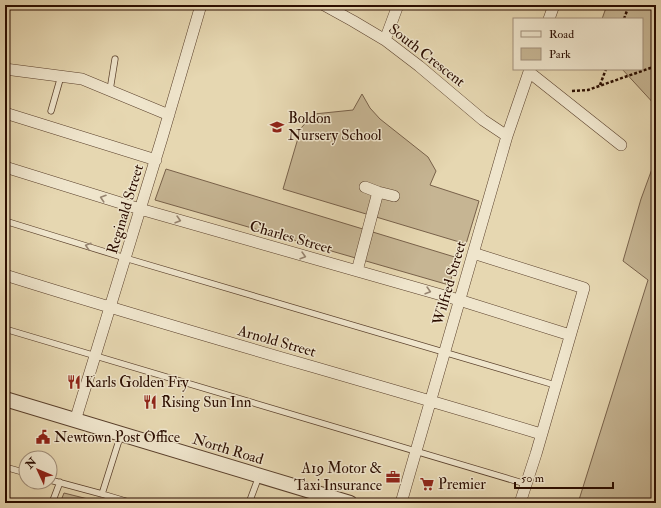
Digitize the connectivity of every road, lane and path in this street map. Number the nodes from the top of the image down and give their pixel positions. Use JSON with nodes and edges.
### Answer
{"nodes":[{"id":1,"x":201,"y":5,"type":"edge"},
{"id":2,"x":324,"y":5,"type":"edge"},
{"id":3,"x":398,"y":5,"type":"edge"},
{"id":4,"x":554,"y":5,"type":"edge"},
{"id":5,"x":629,"y":5,"type":"edge"},
{"id":6,"x":549,"y":18,"type":"edge"},
{"id":7,"x":624,"y":18,"type":"edge"},
{"id":8,"x":384,"y":40,"type":"junction"},
{"id":9,"x":115,"y":59,"type":"dead end"},
{"id":10,"x":656,"y":66,"type":"edge"},
{"id":11,"x":5,"y":70,"type":"edge"},
{"id":12,"x":530,"y":70,"type":"edge"},
{"id":13,"x":606,"y":70,"type":"edge"},
{"id":14,"x":61,"y":76,"type":"junction"},
{"id":15,"x":600,"y":86,"type":"junction"},
{"id":16,"x":110,"y":90,"type":"junction"},
{"id":17,"x":555,"y":93,"type":"junction"},
{"id":18,"x":51,"y":111,"type":"dead end"},
{"id":19,"x":5,"y":113,"type":"edge"},
{"id":20,"x":169,"y":115,"type":"junction"},
{"id":21,"x":507,"y":136,"type":"junction"},
{"id":22,"x":621,"y":145,"type":"dead end"},
{"id":23,"x":156,"y":160,"type":"junction"},
{"id":24,"x":5,"y":166,"type":"edge"},
{"id":25,"x":365,"y":188,"type":"dead end"},
{"id":26,"x":378,"y":192,"type":"junction"},
{"id":27,"x":394,"y":196,"type":"dead end"},
{"id":28,"x":140,"y":209,"type":"junction"},
{"id":29,"x":5,"y":220,"type":"edge"},
{"id":30,"x":473,"y":253,"type":"junction"},
{"id":31,"x":125,"y":258,"type":"junction"},
{"id":32,"x":356,"y":271,"type":"junction"},
{"id":33,"x":5,"y":275,"type":"edge"},
{"id":34,"x":459,"y":300,"type":"junction"},
{"id":35,"x":110,"y":308,"type":"junction"},
{"id":36,"x":5,"y":329,"type":"edge"},
{"id":37,"x":570,"y":335,"type":"junction"},
{"id":38,"x":444,"y":352,"type":"junction"},
{"id":39,"x":95,"y":357,"type":"junction"},
{"id":40,"x":555,"y":385,"type":"junction"},
{"id":41,"x":5,"y":400,"type":"edge"},
{"id":42,"x":430,"y":400,"type":"junction"},
{"id":43,"x":75,"y":421,"type":"junction"},
{"id":44,"x":122,"y":434,"type":"junction"},
{"id":45,"x":541,"y":434,"type":"junction"},
{"id":46,"x":416,"y":450,"type":"junction"},
{"id":47,"x":5,"y":467,"type":"edge"},
{"id":48,"x":18,"y":471,"type":"edge"},
{"id":49,"x":259,"y":476,"type":"junction"},
{"id":50,"x":60,"y":482,"type":"joint"},
{"id":51,"x":526,"y":484,"type":"junction"},
{"id":52,"x":102,"y":494,"type":"junction"},
{"id":53,"x":52,"y":503,"type":"edge"},
{"id":54,"x":132,"y":503,"type":"edge"},
{"id":55,"x":249,"y":503,"type":"edge"},
{"id":56,"x":350,"y":503,"type":"edge"},
{"id":57,"x":401,"y":503,"type":"edge"},
{"id":58,"x":520,"y":503,"type":"edge"}],
"edges":[{"from":1,"to":20,"type":"street","name":"Reginald Street"},
{"from":2,"to":8,"type":"street","name":"South Crescent"},
{"from":3,"to":8,"type":"street"},
{"from":4,"to":6,"type":"street"},
{"from":5,"to":7,"type":"path"},
{"from":8,"to":21,"type":"street","name":"South Crescent"},
{"from":9,"to":16,"type":"lane"},
{"from":10,"to":15,"type":"path"},
{"from":11,"to":14,"type":"street"},
{"from":12,"to":17,"type":"street","name":"Wilfred Street"},
{"from":12,"to":21,"type":"street","name":"Wilfred Street"},
{"from":13,"to":15,"type":"path"},
{"from":14,"to":16,"type":"street"},
{"from":14,"to":18,"type":"lane"},
{"from":15,"to":17,"type":"path"},
{"from":16,"to":20,"type":"street"},
{"from":17,"to":22,"type":"street","name":"Wilfred Street"},
{"from":19,"to":23,"type":"street"},
{"from":20,"to":23,"type":"street","name":"Reginald Street"},
{"from":21,"to":30,"type":"street","name":"Wilfred Street"},
{"from":23,"to":28,"type":"street","name":"Reginald Street"},
{"from":28,"to":24,"type":"street","name":"Charles Street","one_way":true},
{"from":25,"to":26,"type":"street"},
{"from":26,"to":27,"type":"street"},
{"from":26,"to":32,"type":"street"},
{"from":28,"to":31,"type":"street","name":"Reginald Street"},
{"from":28,"to":32,"type":"street","name":"Charles Street","one_way":true},
{"from":31,"to":29,"type":"lane","one_way":true},
{"from":30,"to":34,"type":"street","name":"Wilfred Street"},
{"from":30,"to":37,"type":"street"},
{"from":31,"to":35,"type":"street","name":"Reginald Street"},
{"from":31,"to":38,"type":"lane"},
{"from":32,"to":34,"type":"street","name":"Charles Street","one_way":true},
{"from":33,"to":35,"type":"street","name":"Arnold Street"},
{"from":34,"to":37,"type":"street","name":"Charles Street"},
{"from":34,"to":38,"type":"street","name":"Wilfred Street"},
{"from":35,"to":39,"type":"street","name":"Reginald Street"},
{"from":35,"to":42,"type":"street","name":"Arnold Street"},
{"from":36,"to":39,"type":"lane"},
{"from":37,"to":40,"type":"street"},
{"from":38,"to":40,"type":"lane"},
{"from":38,"to":42,"type":"street","name":"Wilfred Street"},
{"from":39,"to":43,"type":"street","name":"Reginald Street"},
{"from":39,"to":46,"type":"lane"},
{"from":40,"to":45,"type":"street"},
{"from":41,"to":43,"type":"street","name":"North Road"},
{"from":42,"to":45,"type":"street","name":"Arnold Street"},
{"from":42,"to":46,"type":"street","name":"Wilfred Street"},
{"from":43,"to":44,"type":"street","name":"North Road"},
{"from":44,"to":49,"type":"street","name":"North Road"},
{"from":44,"to":52,"type":"lane"},
{"from":45,"to":51,"type":"street"},
{"from":46,"to":51,"type":"lane"},
{"from":46,"to":57,"type":"street","name":"Wilfred Street"},
{"from":47,"to":48,"type":"lane"},
{"from":49,"to":55,"type":"lane"},
{"from":49,"to":56,"type":"street","name":"North Road"},
{"from":50,"to":52,"type":"lane"},
{"from":50,"to":53,"type":"lane"},
{"from":51,"to":58,"type":"street"},
{"from":52,"to":54,"type":"lane"}]}
